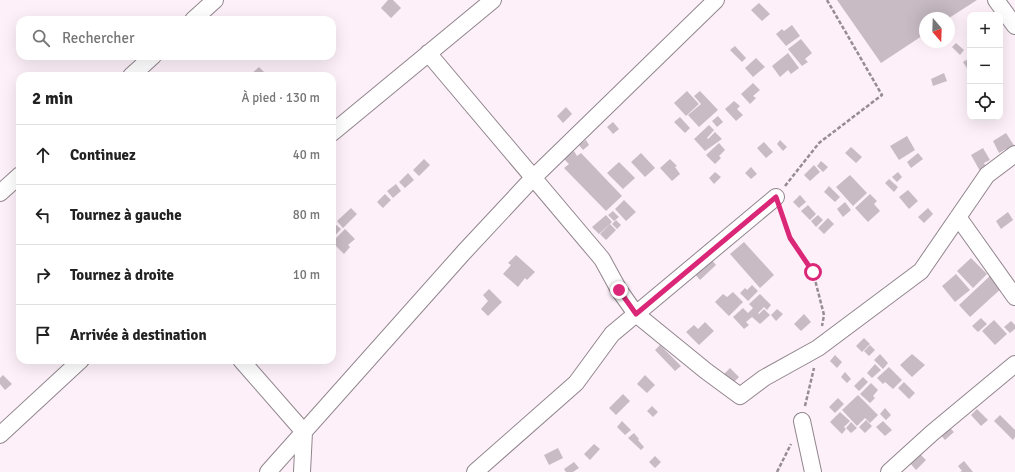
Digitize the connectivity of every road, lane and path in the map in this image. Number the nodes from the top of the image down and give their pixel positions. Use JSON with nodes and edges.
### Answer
{"nodes":[{"id":1,"x":215,"y":0,"type":"edge"},
{"id":2,"x":493,"y":0,"type":"edge"},
{"id":3,"x":716,"y":0,"type":"edge"},
{"id":4,"x":827,"y":0,"type":"edge"},
{"id":5,"x":996,"y":0,"type":"edge"},
{"id":6,"x":197,"y":16,"type":"edge"},
{"id":7,"x":1015,"y":26,"type":"edge"},
{"id":8,"x":428,"y":53,"type":"junction"},
{"id":9,"x":149,"y":60,"type":"edge"},
{"id":10,"x":135,"y":72,"type":"edge"},
{"id":11,"x":336,"y":131,"type":"edge"},
{"id":12,"x":1015,"y":154,"type":"edge"},
{"id":13,"x":533,"y":178,"type":"junction"},
{"id":14,"x":16,"y":179,"type":"edge"},
{"id":15,"x":0,"y":193,"type":"edge"},
{"id":16,"x":776,"y":197,"type":"junction"},
{"id":17,"x":958,"y":217,"type":"junction"},
{"id":18,"x":1015,"y":297,"type":"edge"},
{"id":19,"x":636,"y":314,"type":"junction"},
{"id":20,"x":818,"y":348,"type":"junction"},
{"id":21,"x":77,"y":364,"type":"edge"},
{"id":22,"x":244,"y":364,"type":"edge"},
{"id":23,"x":1015,"y":364,"type":"edge"},
{"id":24,"x":802,"y":421,"type":"junction"},
{"id":25,"x":304,"y":432,"type":"junction"},
{"id":26,"x":0,"y":435,"type":"edge"},
{"id":27,"x":268,"y":472,"type":"edge"},
{"id":28,"x":302,"y":472,"type":"edge"},
{"id":29,"x":474,"y":472,"type":"edge"},
{"id":30,"x":777,"y":472,"type":"edge"},
{"id":31,"x":813,"y":472,"type":"edge"},
{"id":32,"x":889,"y":472,"type":"edge"}],
"edges":[{"from":1,"to":6,"type":"street"},
{"from":2,"to":8,"type":"street"},
{"from":3,"to":13,"type":"street"},
{"from":4,"to":16,"type":"path"},
{"from":5,"to":7,"type":"street"},
{"from":8,"to":11,"type":"street"},
{"from":8,"to":13,"type":"street"},
{"from":9,"to":10,"type":"street"},
{"from":12,"to":17,"type":"street"},
{"from":13,"to":19,"type":"street"},
{"from":13,"to":25,"type":"street"},
{"from":14,"to":15,"type":"street"},
{"from":16,"to":19,"type":"street"},
{"from":16,"to":20,"type":"path"},
{"from":17,"to":18,"type":"street"},
{"from":17,"to":20,"type":"street"},
{"from":19,"to":20,"type":"street"},
{"from":19,"to":29,"type":"street"},
{"from":20,"to":24,"type":"path"},
{"from":21,"to":26,"type":"street"},
{"from":22,"to":25,"type":"street"},
{"from":23,"to":32,"type":"street"},
{"from":24,"to":30,"type":"path"},
{"from":24,"to":31,"type":"street"},
{"from":25,"to":27,"type":"street"},
{"from":25,"to":28,"type":"street"}]}
